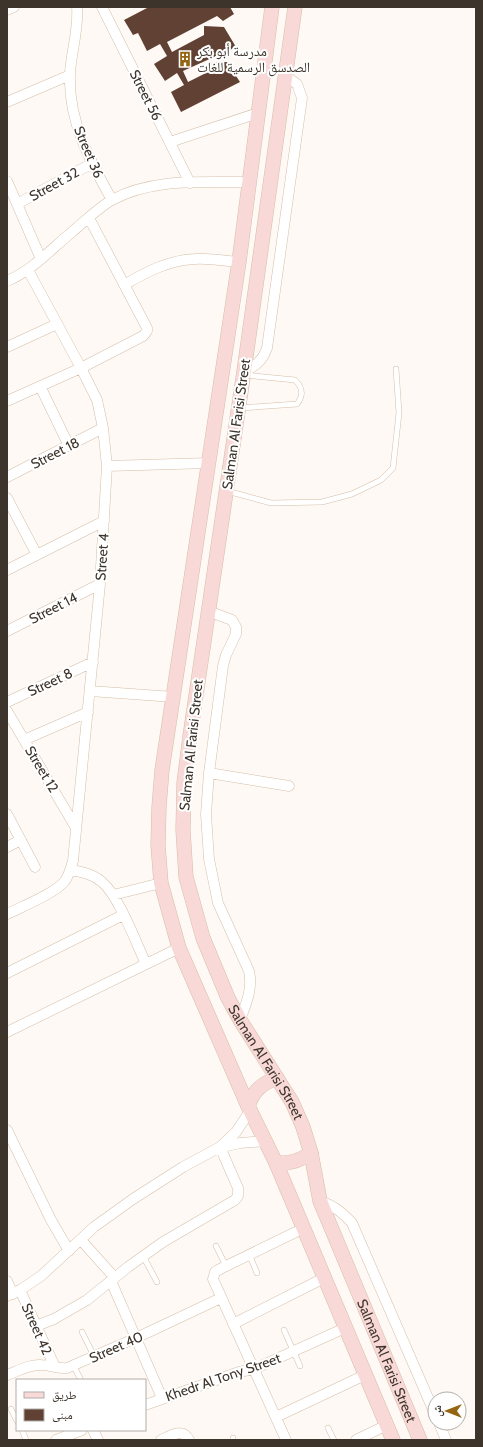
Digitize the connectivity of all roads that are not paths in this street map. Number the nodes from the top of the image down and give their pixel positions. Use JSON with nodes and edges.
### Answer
{"nodes":[{"id":1,"x":14,"y":7,"type":"edge"},
{"id":2,"x":77,"y":7,"type":"edge"},
{"id":3,"x":102,"y":7,"type":"edge"},
{"id":4,"x":272,"y":7,"type":"edge"},
{"id":5,"x":295,"y":7,"type":"edge"},
{"id":6,"x":7,"y":10,"type":"edge"},
{"id":7,"x":70,"y":75,"type":"junction"},
{"id":8,"x":286,"y":76,"type":"junction"},
{"id":9,"x":7,"y":102,"type":"edge"},
{"id":10,"x":258,"y":113,"type":"junction"},
{"id":11,"x":170,"y":142,"type":"junction"},
{"id":12,"x":91,"y":164,"type":"junction"},
{"id":13,"x":7,"y":182,"type":"edge"},
{"id":14,"x":249,"y":182,"type":"junction"},
{"id":15,"x":190,"y":183,"type":"junction"},
{"id":16,"x":112,"y":200,"type":"junction"},
{"id":17,"x":17,"y":204,"type":"junction"},
{"id":18,"x":88,"y":218,"type":"junction"},
{"id":19,"x":41,"y":258,"type":"junction"},
{"id":20,"x":239,"y":262,"type":"junction"},
{"id":21,"x":28,"y":270,"type":"junction"},
{"id":22,"x":7,"y":281,"type":"edge"},
{"id":23,"x":124,"y":285,"type":"junction"},
{"id":24,"x":57,"y":324,"type":"junction"},
{"id":25,"x":7,"y":347,"type":"edge"},
{"id":26,"x":81,"y":368,"type":"junction"},
{"id":27,"x":396,"y":369,"type":"dead end"},
{"id":28,"x":244,"y":373,"type":"junction"},
{"id":29,"x":40,"y":386,"type":"junction"},
{"id":30,"x":7,"y":401,"type":"edge"},
{"id":31,"x":238,"y":408,"type":"junction"},
{"id":32,"x":103,"y":428,"type":"junction"},
{"id":33,"x":69,"y":446,"type":"junction"},
{"id":34,"x":209,"y":463,"type":"junction"},
{"id":35,"x":107,"y":466,"type":"junction"},
{"id":36,"x":7,"y":477,"type":"edge"},
{"id":37,"x":226,"y":491,"type":"junction"},
{"id":38,"x":7,"y":498,"type":"edge"},
{"id":39,"x":10,"y":512,"type":"edge"},
{"id":40,"x":104,"y":521,"type":"junction"},
{"id":41,"x":37,"y":555,"type":"junction"},
{"id":42,"x":7,"y":570,"type":"edge"},
{"id":43,"x":100,"y":584,"type":"junction"},
{"id":44,"x":208,"y":611,"type":"junction"},
{"id":45,"x":7,"y":631,"type":"edge"},
{"id":46,"x":93,"y":662,"type":"junction"},
{"id":47,"x":90,"y":691,"type":"junction"},
{"id":48,"x":174,"y":697,"type":"junction"},
{"id":49,"x":7,"y":702,"type":"edge"},
{"id":50,"x":7,"y":711,"type":"edge"},
{"id":51,"x":88,"y":712,"type":"junction"},
{"id":52,"x":24,"y":740,"type":"junction"},
{"id":53,"x":209,"y":773,"type":"junction"},
{"id":54,"x":289,"y":786,"type":"dead end"},
{"id":55,"x":7,"y":814,"type":"edge"},
{"id":56,"x":76,"y":828,"type":"junction"},
{"id":57,"x":21,"y":840,"type":"junction"},
{"id":58,"x":7,"y":847,"type":"edge"},
{"id":59,"x":72,"y":865,"type":"junction"},
{"id":60,"x":35,"y":867,"type":"dead end"},
{"id":61,"x":161,"y":883,"type":"junction"},
{"id":62,"x":113,"y":895,"type":"junction"},
{"id":63,"x":7,"y":914,"type":"edge"},
{"id":64,"x":123,"y":915,"type":"junction"},
{"id":65,"x":179,"y":948,"type":"junction"},
{"id":66,"x":146,"y":964,"type":"junction"},
{"id":67,"x":7,"y":973,"type":"edge"},
{"id":68,"x":240,"y":1020,"type":"junction"},
{"id":69,"x":7,"y":1032,"type":"edge"},
{"id":70,"x":277,"y":1078,"type":"junction"},
{"id":71,"x":249,"y":1108,"type":"junction"},
{"id":72,"x":7,"y":1130,"type":"edge"},
{"id":73,"x":265,"y":1141,"type":"junction"},
{"id":74,"x":220,"y":1148,"type":"junction"},
{"id":75,"x":311,"y":1153,"type":"junction"},
{"id":76,"x":276,"y":1163,"type":"junction"},
{"id":77,"x":320,"y":1201,"type":"junction"},
{"id":78,"x":304,"y":1228,"type":"junction"},
{"id":79,"x":81,"y":1240,"type":"junction"},
{"id":80,"x":216,"y":1246,"type":"dead end"},
{"id":81,"x":69,"y":1251,"type":"junction"},
{"id":82,"x":249,"y":1254,"type":"junction"},
{"id":83,"x":143,"y":1256,"type":"junction"},
{"id":84,"x":226,"y":1266,"type":"junction"},
{"id":85,"x":257,"y":1273,"type":"dead end"},
{"id":86,"x":324,"y":1278,"type":"junction"},
{"id":87,"x":113,"y":1280,"type":"junction"},
{"id":88,"x":7,"y":1282,"type":"edge"},
{"id":89,"x":157,"y":1282,"type":"dead end"},
{"id":90,"x":13,"y":1293,"type":"edge"},
{"id":91,"x":221,"y":1298,"type":"junction"},
{"id":92,"x":233,"y":1324,"type":"junction"},
{"id":93,"x":36,"y":1326,"type":"junction"},
{"id":94,"x":345,"y":1328,"type":"junction"},
{"id":95,"x":284,"y":1330,"type":"dead end"},
{"id":96,"x":82,"y":1332,"type":"dead end"},
{"id":97,"x":136,"y":1338,"type":"junction"},
{"id":98,"x":294,"y":1351,"type":"junction"},
{"id":99,"x":94,"y":1356,"type":"junction"},
{"id":100,"x":73,"y":1365,"type":"junction"},
{"id":101,"x":300,"y":1366,"type":"dead end"},
{"id":102,"x":55,"y":1368,"type":"junction"},
{"id":103,"x":254,"y":1369,"type":"junction"},
{"id":104,"x":7,"y":1375,"type":"edge"},
{"id":105,"x":365,"y":1375,"type":"junction"},
{"id":106,"x":80,"y":1379,"type":"edge"},
{"id":107,"x":427,"y":1395,"type":"edge"},
{"id":108,"x":162,"y":1398,"type":"junction"},
{"id":109,"x":146,"y":1405,"type":"edge"},
{"id":110,"x":11,"y":1409,"type":"dead end"},
{"id":111,"x":276,"y":1416,"type":"junction"},
{"id":112,"x":16,"y":1418,"type":"edge"},
{"id":113,"x":387,"y":1425,"type":"junction"},
{"id":114,"x":328,"y":1428,"type":"dead end"},
{"id":115,"x":79,"y":1431,"type":"edge"},
{"id":116,"x":94,"y":1431,"type":"edge"},
{"id":117,"x":56,"y":1440,"type":"edge"},
{"id":118,"x":98,"y":1440,"type":"edge"},
{"id":119,"x":161,"y":1440,"type":"edge"},
{"id":120,"x":189,"y":1440,"type":"edge"},
{"id":121,"x":286,"y":1440,"type":"edge"},
{"id":122,"x":334,"y":1440,"type":"edge"},
{"id":123,"x":356,"y":1440,"type":"edge"},
{"id":124,"x":393,"y":1440,"type":"edge"},
{"id":125,"x":420,"y":1440,"type":"edge"}],
"edges":[{"from":1,"to":6,"type":"street"},
{"from":2,"to":7,"type":"street","name":"Street 36"},
{"from":3,"to":11,"type":"street","name":"Street 56"},
{"from":4,"to":10,"type":"street","name":"Salman Al Farisi Street"},
{"from":5,"to":8,"type":"street","name":"Salman Al Farisi Street"},
{"from":7,"to":9,"type":"street"},
{"from":7,"to":12,"type":"street","name":"Street 36"},
{"from":8,"to":28,"type":"street","name":"Salman Al Farisi Street"},
{"from":8,"to":28,"type":"street"},
{"from":10,"to":11,"type":"street"},
{"from":10,"to":14,"type":"street","name":"Salman Al Farisi Street"},
{"from":11,"to":15,"type":"street","name":"Street 56"},
{"from":12,"to":16,"type":"street","name":"Street 36"},
{"from":12,"to":17,"type":"street","name":"Street 32"},
{"from":13,"to":17,"type":"street"},
{"from":14,"to":15,"type":"street"},
{"from":14,"to":20,"type":"street","name":"Salman Al Farisi Street"},
{"from":15,"to":16,"type":"street"},
{"from":16,"to":18,"type":"street"},
{"from":17,"to":19,"type":"street"},
{"from":18,"to":19,"type":"street"},
{"from":18,"to":23,"type":"street"},
{"from":19,"to":21,"type":"street"},
{"from":20,"to":23,"type":"street"},
{"from":20,"to":34,"type":"street","name":"Salman Al Farisi Street"},
{"from":21,"to":22,"type":"street"},
{"from":21,"to":24,"type":"street","name":"Street 4"},
{"from":23,"to":26,"type":"street"},
{"from":24,"to":25,"type":"street"},
{"from":24,"to":26,"type":"street","name":"Street 4"},
{"from":26,"to":29,"type":"street"},
{"from":26,"to":32,"type":"street","name":"Street 4"},
{"from":27,"to":37,"type":"lane"},
{"from":28,"to":31,"type":"street","name":"Salman Al Farisi Street"},
{"from":28,"to":31,"type":"lane"},
{"from":29,"to":30,"type":"street"},
{"from":29,"to":33,"type":"street"},
{"from":31,"to":37,"type":"street","name":"Salman Al Farisi Street"},
{"from":32,"to":33,"type":"street","name":"Street 18"},
{"from":32,"to":35,"type":"street","name":"Street 4"},
{"from":33,"to":36,"type":"street","name":"Street 18"},
{"from":34,"to":35,"type":"street"},
{"from":34,"to":48,"type":"street","name":"Salman Al Farisi Street"},
{"from":35,"to":40,"type":"street","name":"Street 4"},
{"from":37,"to":44,"type":"street","name":"Salman Al Farisi Street"},
{"from":38,"to":39,"type":"street"},
{"from":39,"to":41,"type":"street"},
{"from":40,"to":41,"type":"street"},
{"from":40,"to":43,"type":"street","name":"Street 4"},
{"from":41,"to":42,"type":"street"},
{"from":43,"to":45,"type":"street","name":"Street 14"},
{"from":43,"to":46,"type":"street","name":"Street 4"},
{"from":44,"to":53,"type":"street"},
{"from":44,"to":68,"type":"street","name":"Salman Al Farisi Street"},
{"from":46,"to":47,"type":"street","name":"Street 4"},
{"from":46,"to":49,"type":"street","name":"Street 8"},
{"from":47,"to":48,"type":"street"},
{"from":47,"to":51,"type":"street","name":"Street 4"},
{"from":48,"to":61,"type":"street","name":"Salman Al Farisi Street"},
{"from":50,"to":52,"type":"street","name":"Street 12"},
{"from":51,"to":52,"type":"street"},
{"from":51,"to":56,"type":"street","name":"Street 4"},
{"from":52,"to":56,"type":"street","name":"Street 12"},
{"from":53,"to":54,"type":"street"},
{"from":53,"to":68,"type":"street"},
{"from":55,"to":57,"type":"street"},
{"from":56,"to":59,"type":"street","name":"Street 4"},
{"from":57,"to":58,"type":"street"},
{"from":57,"to":60,"type":"street"},
{"from":59,"to":62,"type":"street"},
{"from":59,"to":63,"type":"street"},
{"from":61,"to":62,"type":"street"},
{"from":61,"to":65,"type":"street","name":"Salman Al Farisi Street"},
{"from":62,"to":64,"type":"street"},
{"from":64,"to":66,"type":"street"},
{"from":64,"to":67,"type":"street"},
{"from":65,"to":66,"type":"street"},
{"from":65,"to":71,"type":"street","name":"Salman Al Farisi Street"},
{"from":66,"to":69,"type":"street"},
{"from":68,"to":70,"type":"street","name":"Salman Al Farisi Street"},
{"from":70,"to":71,"type":"street"},
{"from":70,"to":75,"type":"street","name":"Salman Al Farisi Street"},
{"from":71,"to":73,"type":"street","name":"Salman Al Farisi Street"},
{"from":71,"to":74,"type":"street"},
{"from":72,"to":81,"type":"street"},
{"from":73,"to":74,"type":"street"},
{"from":73,"to":76,"type":"street","name":"Salman Al Farisi Street"},
{"from":74,"to":79,"type":"street"},
{"from":74,"to":83,"type":"street"},
{"from":75,"to":76,"type":"street"},
{"from":75,"to":77,"type":"street","name":"Salman Al Farisi Street"},
{"from":76,"to":78,"type":"street","name":"Salman Al Farisi Street"},
{"from":77,"to":107,"type":"street"},
{"from":77,"to":125,"type":"street","name":"Salman Al Farisi Street"},
{"from":78,"to":82,"type":"street"},
{"from":78,"to":86,"type":"street","name":"Salman Al Farisi Street"},
{"from":79,"to":81,"type":"street"},
{"from":79,"to":87,"type":"street"},
{"from":80,"to":84,"type":"lane"},
{"from":81,"to":90,"type":"street"},
{"from":82,"to":84,"type":"street"},
{"from":82,"to":85,"type":"lane"},
{"from":83,"to":87,"type":"street"},
{"from":83,"to":89,"type":"lane"},
{"from":84,"to":91,"type":"street"},
{"from":86,"to":92,"type":"street"},
{"from":86,"to":94,"type":"street","name":"Salman Al Farisi Street"},
{"from":87,"to":93,"type":"street"},
{"from":87,"to":97,"type":"street"},
{"from":88,"to":90,"type":"street","name":"Street 42"},
{"from":90,"to":93,"type":"street","name":"Street 42"},
{"from":91,"to":92,"type":"street"},
{"from":91,"to":97,"type":"street","name":"Street 40"},
{"from":92,"to":103,"type":"street"},
{"from":93,"to":102,"type":"street","name":"Street 42"},
{"from":94,"to":98,"type":"street","name":"Khedr Al Tony Street"},
{"from":94,"to":105,"type":"street","name":"Salman Al Farisi Street"},
{"from":95,"to":98,"type":"lane"},
{"from":96,"to":99,"type":"lane"},
{"from":97,"to":99,"type":"street","name":"Street 40"},
{"from":97,"to":108,"type":"street"},
{"from":98,"to":101,"type":"lane"},
{"from":98,"to":103,"type":"street","name":"Khedr Al Tony Street"},
{"from":99,"to":100,"type":"street","name":"Street 40"},
{"from":100,"to":102,"type":"street","name":"Street 40"},
{"from":100,"to":106,"type":"lane"},
{"from":102,"to":104,"type":"street","name":"Street 40"},
{"from":103,"to":108,"type":"street","name":"Khedr Al Tony Street"},
{"from":103,"to":111,"type":"street"},
{"from":105,"to":111,"type":"street"},
{"from":105,"to":113,"type":"street","name":"Salman Al Farisi Street"},
{"from":108,"to":109,"type":"street","name":"Khedr Al Tony Street"},
{"from":110,"to":112,"type":"lane"},
{"from":111,"to":121,"type":"street"},
{"from":113,"to":123,"type":"street"},
{"from":113,"to":124,"type":"street","name":"Salman Al Farisi Street"},
{"from":114,"to":122,"type":"lane"},
{"from":115,"to":117,"type":"street"},
{"from":116,"to":118,"type":"street"},
{"from":119,"to":120,"type":"street"}]}
